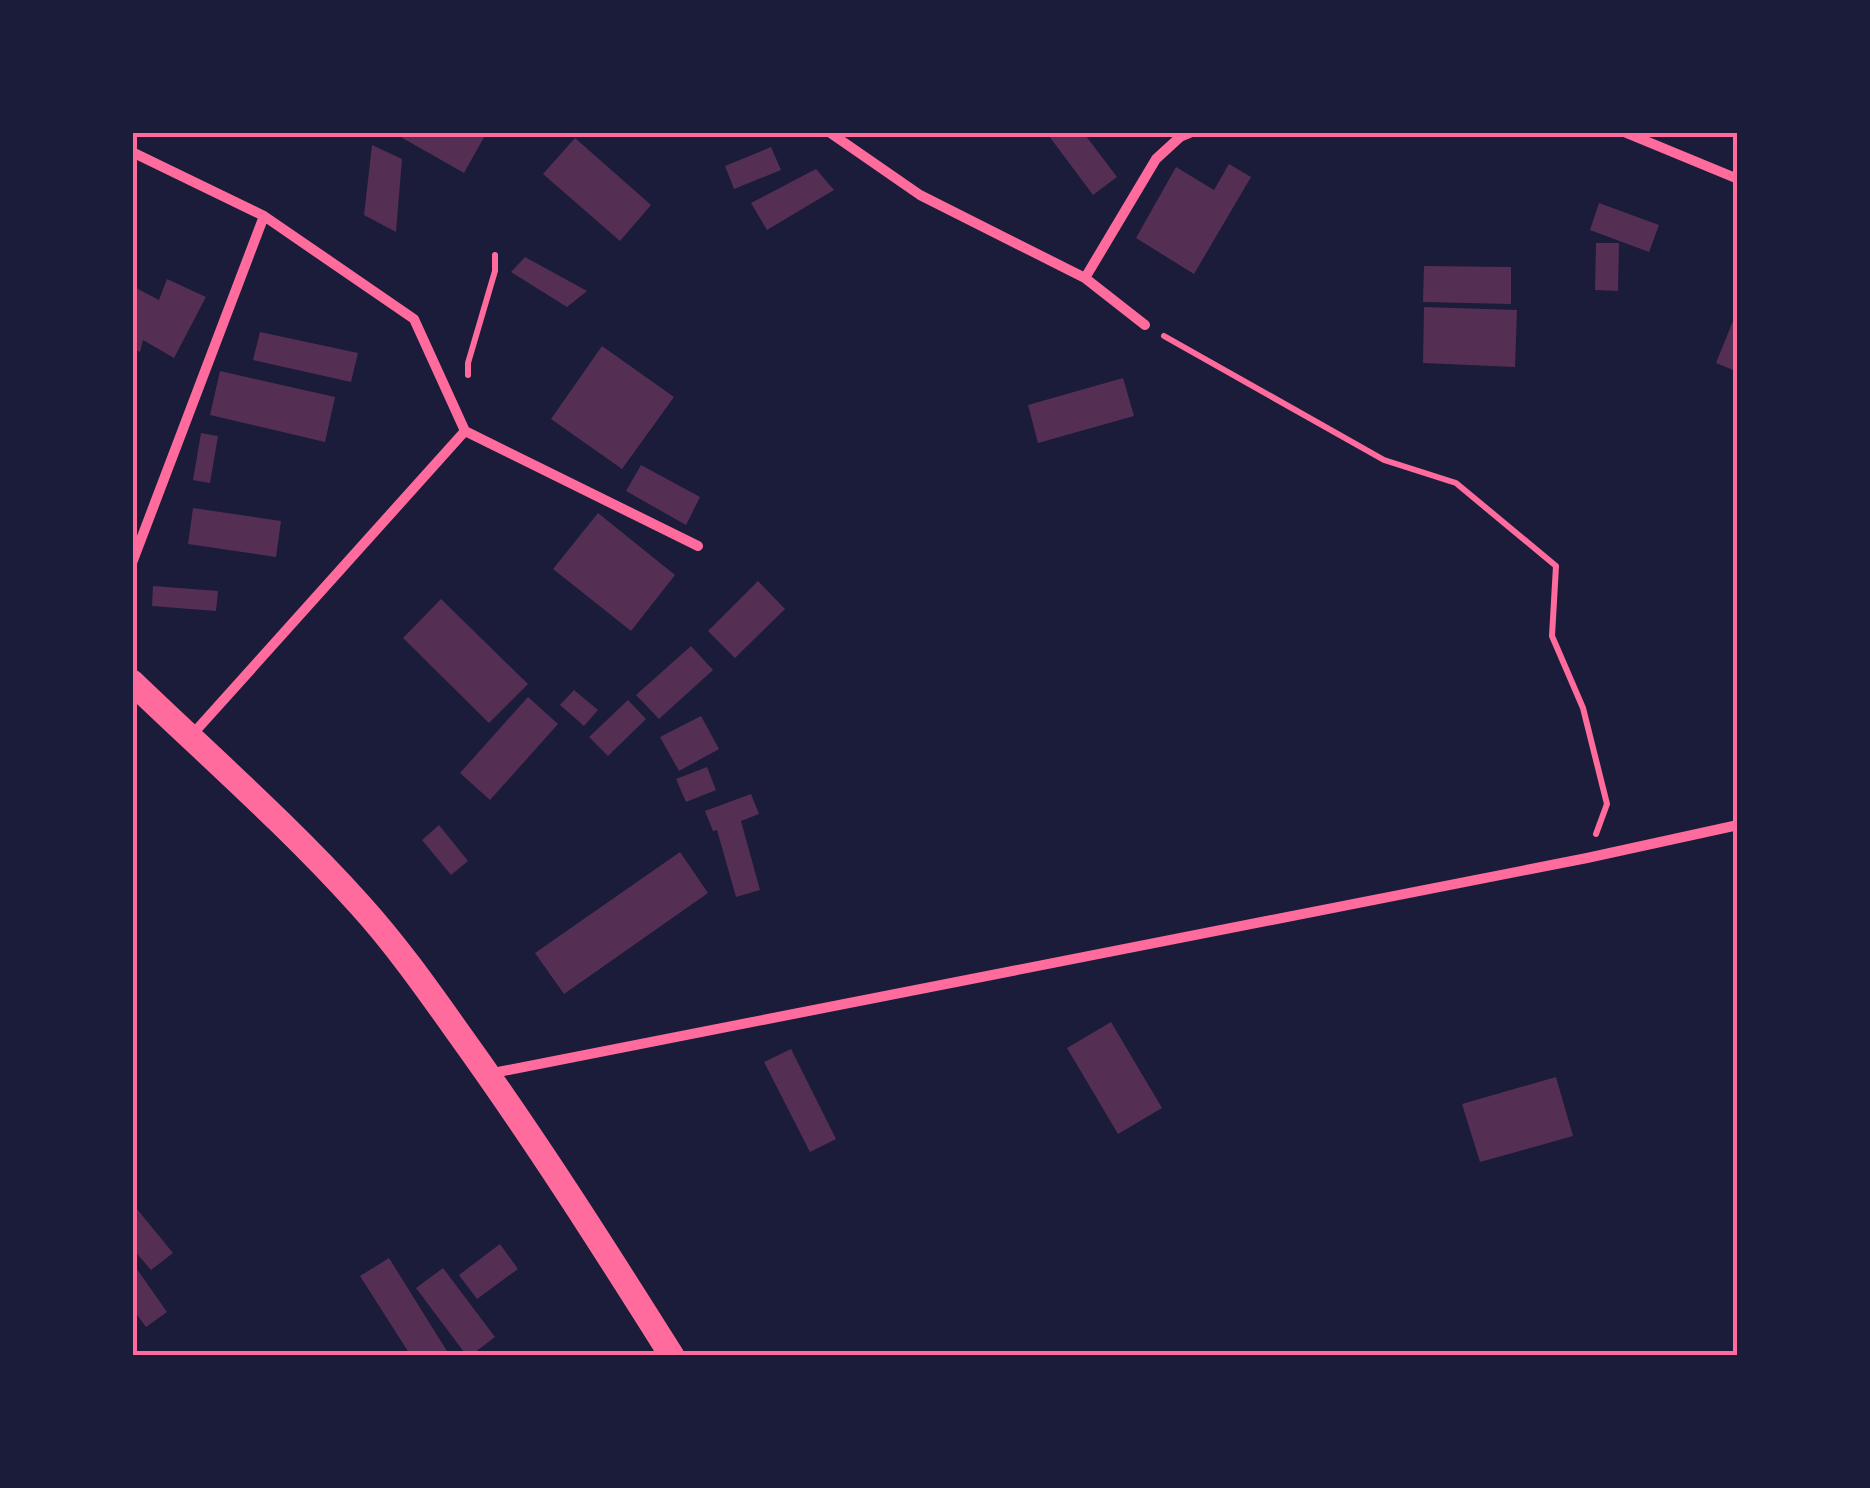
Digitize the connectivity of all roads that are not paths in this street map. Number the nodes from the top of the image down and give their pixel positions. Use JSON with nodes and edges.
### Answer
{"nodes":[{"id":1,"x":828,"y":132,"type":"edge"},
{"id":2,"x":1192,"y":132,"type":"edge"},
{"id":3,"x":1624,"y":132,"type":"edge"},
{"id":4,"x":132,"y":152,"type":"edge"},
{"id":5,"x":1738,"y":180,"type":"edge"},
{"id":6,"x":264,"y":216,"type":"junction"},
{"id":7,"x":1085,"y":278,"type":"junction"},
{"id":8,"x":1145,"y":326,"type":"road end"},
{"id":9,"x":465,"y":431,"type":"junction"},
{"id":10,"x":698,"y":546,"type":"dead end"},
{"id":11,"x":132,"y":563,"type":"edge"},
{"id":12,"x":132,"y":682,"type":"edge"},
{"id":13,"x":190,"y":737,"type":"junction"},
{"id":14,"x":1738,"y":825,"type":"edge"},
{"id":15,"x":488,"y":1074,"type":"junction"},
{"id":16,"x":672,"y":1356,"type":"edge"}],
"edges":[{"from":1,"to":7,"type":"street"},
{"from":2,"to":7,"type":"street"},
{"from":3,"to":5,"type":"street"},
{"from":4,"to":6,"type":"street"},
{"from":6,"to":9,"type":"street"},
{"from":6,"to":11,"type":"street"},
{"from":7,"to":8,"type":"street"},
{"from":9,"to":10,"type":"street"},
{"from":9,"to":13,"type":"street"},
{"from":12,"to":13,"type":"main road"},
{"from":13,"to":15,"type":"main road"},
{"from":14,"to":15,"type":"street"},
{"from":15,"to":16,"type":"main road"}]}
